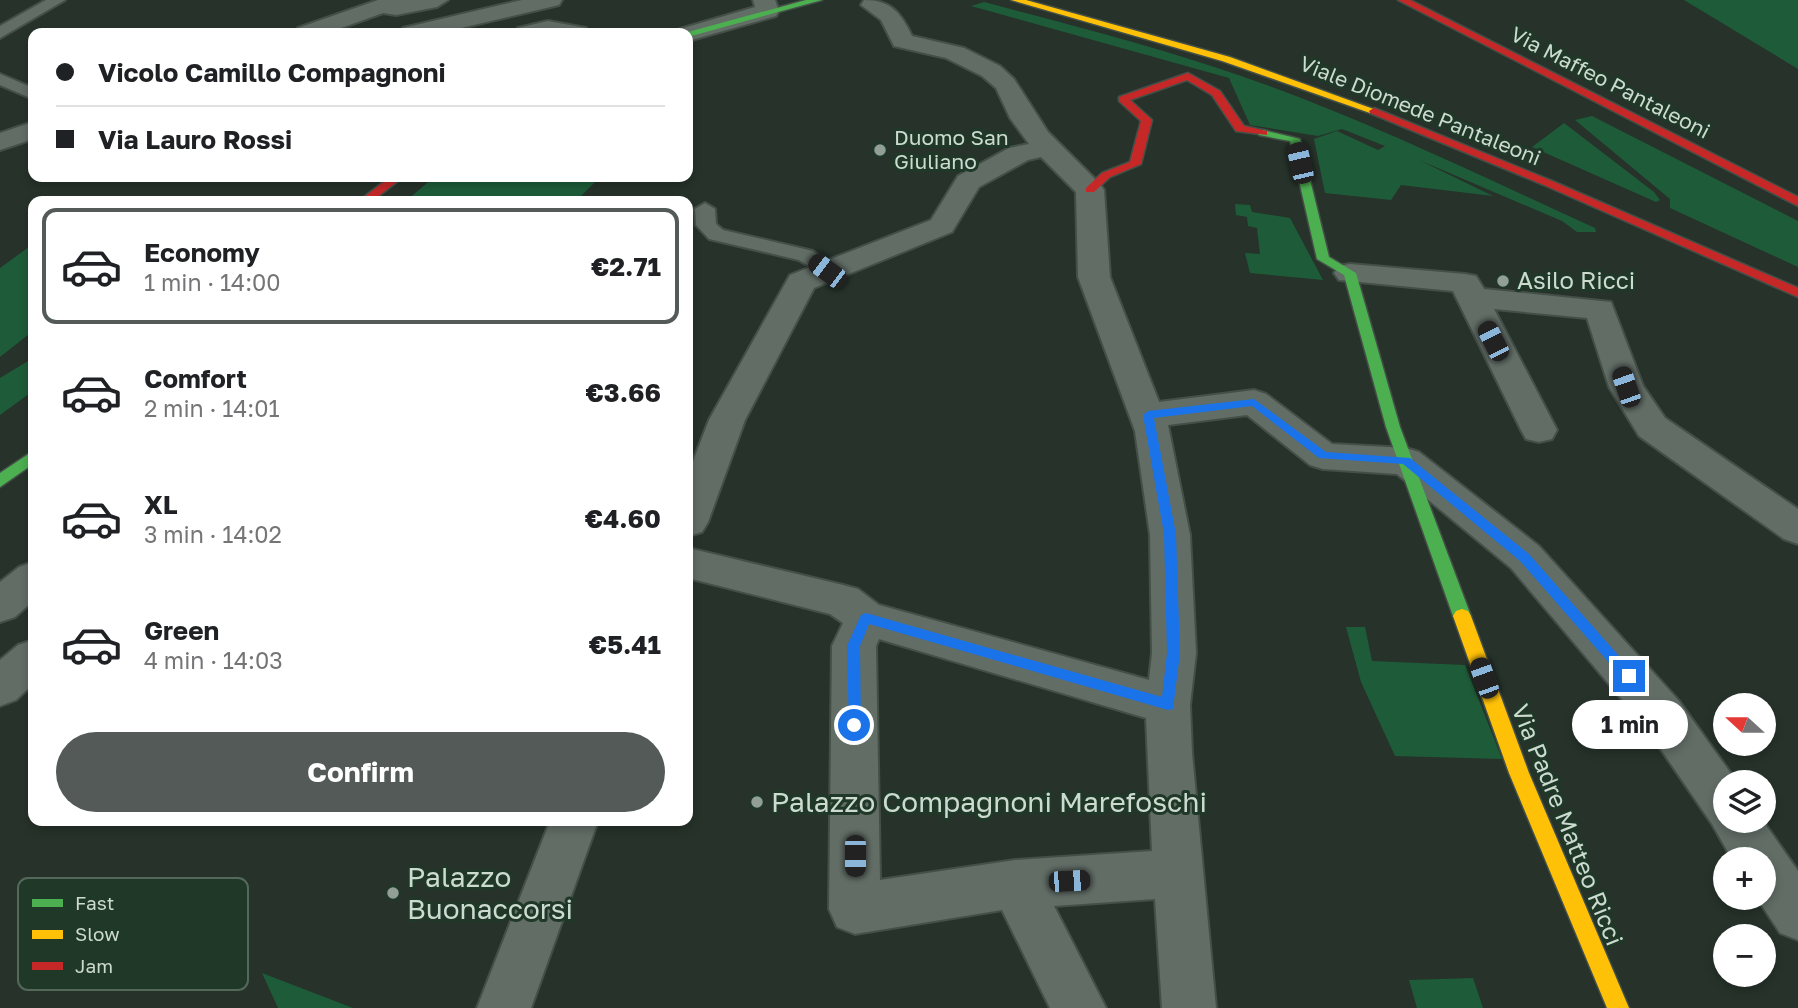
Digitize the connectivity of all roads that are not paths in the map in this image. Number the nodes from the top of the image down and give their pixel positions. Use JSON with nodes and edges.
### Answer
{"nodes":[{"id":1,"x":57,"y":0,"type":"edge"},
{"id":2,"x":437,"y":0,"type":"edge"},
{"id":3,"x":551,"y":0,"type":"edge"},
{"id":4,"x":817,"y":0,"type":"edge"},
{"id":5,"x":1016,"y":0,"type":"edge"},
{"id":6,"x":1403,"y":0,"type":"edge"},
{"id":7,"x":384,"y":3,"type":"edge"},
{"id":8,"x":872,"y":5,"type":"dead end"},
{"id":9,"x":766,"y":6,"type":"edge"},
{"id":10,"x":319,"y":28,"type":"edge"},
{"id":11,"x":432,"y":28,"type":"edge"},
{"id":12,"x":693,"y":32,"type":"edge"},
{"id":13,"x":0,"y":33,"type":"edge"},
{"id":14,"x":0,"y":79,"type":"edge"},
{"id":15,"x":28,"y":92,"type":"edge"},
{"id":16,"x":28,"y":132,"type":"edge"},
{"id":17,"x":0,"y":142,"type":"edge"},
{"id":18,"x":1046,"y":148,"type":"junction"},
{"id":19,"x":390,"y":182,"type":"edge"},
{"id":20,"x":1090,"y":190,"type":"junction"},
{"id":21,"x":372,"y":196,"type":"edge"},
{"id":22,"x":1798,"y":202,"type":"edge"},
{"id":23,"x":705,"y":209,"type":"dead end"},
{"id":24,"x":827,"y":271,"type":"junction"},
{"id":25,"x":1350,"y":273,"type":"junction"},
{"id":26,"x":1468,"y":290,"type":"junction"},
{"id":27,"x":1798,"y":293,"type":"edge"},
{"id":28,"x":1148,"y":415,"type":"junction"},
{"id":29,"x":1539,"y":430,"type":"dead end"},
{"id":30,"x":28,"y":460,"type":"edge"},
{"id":31,"x":1406,"y":461,"type":"junction"},
{"id":32,"x":0,"y":481,"type":"edge"},
{"id":33,"x":693,"y":509,"type":"edge"},
{"id":34,"x":1798,"y":529,"type":"edge"},
{"id":35,"x":693,"y":564,"type":"edge"},
{"id":36,"x":28,"y":582,"type":"edge"},
{"id":37,"x":0,"y":605,"type":"edge"},
{"id":38,"x":866,"y":618,"type":"junction"},
{"id":39,"x":28,"y":662,"type":"edge"},
{"id":40,"x":0,"y":687,"type":"edge"},
{"id":41,"x":1168,"y":705,"type":"junction"},
{"id":42,"x":1713,"y":788,"type":"edge"},
{"id":43,"x":572,"y":826,"type":"edge"},
{"id":44,"x":1177,"y":874,"type":"junction"},
{"id":45,"x":1776,"y":882,"type":"edge"},
{"id":46,"x":1015,"y":884,"type":"junction"},
{"id":47,"x":1798,"y":915,"type":"edge"},
{"id":48,"x":504,"y":1008,"type":"edge"},
{"id":49,"x":1079,"y":1008,"type":"edge"},
{"id":50,"x":1189,"y":1008,"type":"edge"},
{"id":51,"x":1618,"y":1008,"type":"edge"}],
"edges":[{"from":1,"to":13,"type":"lane"},
{"from":2,"to":7,"type":"street"},
{"from":3,"to":11,"type":"street"},
{"from":4,"to":9,"type":"main road"},
{"from":5,"to":27,"type":"main road","name":"Viale Diomede Pantaleoni"},
{"from":6,"to":22,"type":"main road","name":"Via Maffeo Pantaleoni"},
{"from":7,"to":10,"type":"street"},
{"from":8,"to":18,"type":"street"},
{"from":9,"to":12,"type":"street"},
{"from":14,"to":15,"type":"lane"},
{"from":16,"to":17,"type":"street"},
{"from":18,"to":20,"type":"street"},
{"from":18,"to":24,"type":"street"},
{"from":19,"to":21,"type":"main road"},
{"from":20,"to":25,"type":"main road"},
{"from":20,"to":28,"type":"street"},
{"from":23,"to":24,"type":"lane"},
{"from":24,"to":33,"type":"street"},
{"from":25,"to":26,"type":"street"},
{"from":25,"to":31,"type":"main road","name":"Via Padre Matteo Ricci"},
{"from":26,"to":29,"type":"street"},
{"from":26,"to":34,"type":"street"},
{"from":28,"to":31,"type":"street"},
{"from":28,"to":41,"type":"street"},
{"from":30,"to":32,"type":"main road"},
{"from":31,"to":42,"type":"street"},
{"from":31,"to":51,"type":"main road","name":"Via Padre Matteo Ricci"},
{"from":35,"to":38,"type":"street"},
{"from":36,"to":37,"type":"street"},
{"from":38,"to":41,"type":"street"},
{"from":38,"to":46,"type":"street"},
{"from":39,"to":40,"type":"street"},
{"from":41,"to":44,"type":"street"},
{"from":43,"to":48,"type":"street"},
{"from":44,"to":46,"type":"street"},
{"from":44,"to":50,"type":"street"},
{"from":45,"to":47,"type":"street"},
{"from":46,"to":49,"type":"street"}]}
